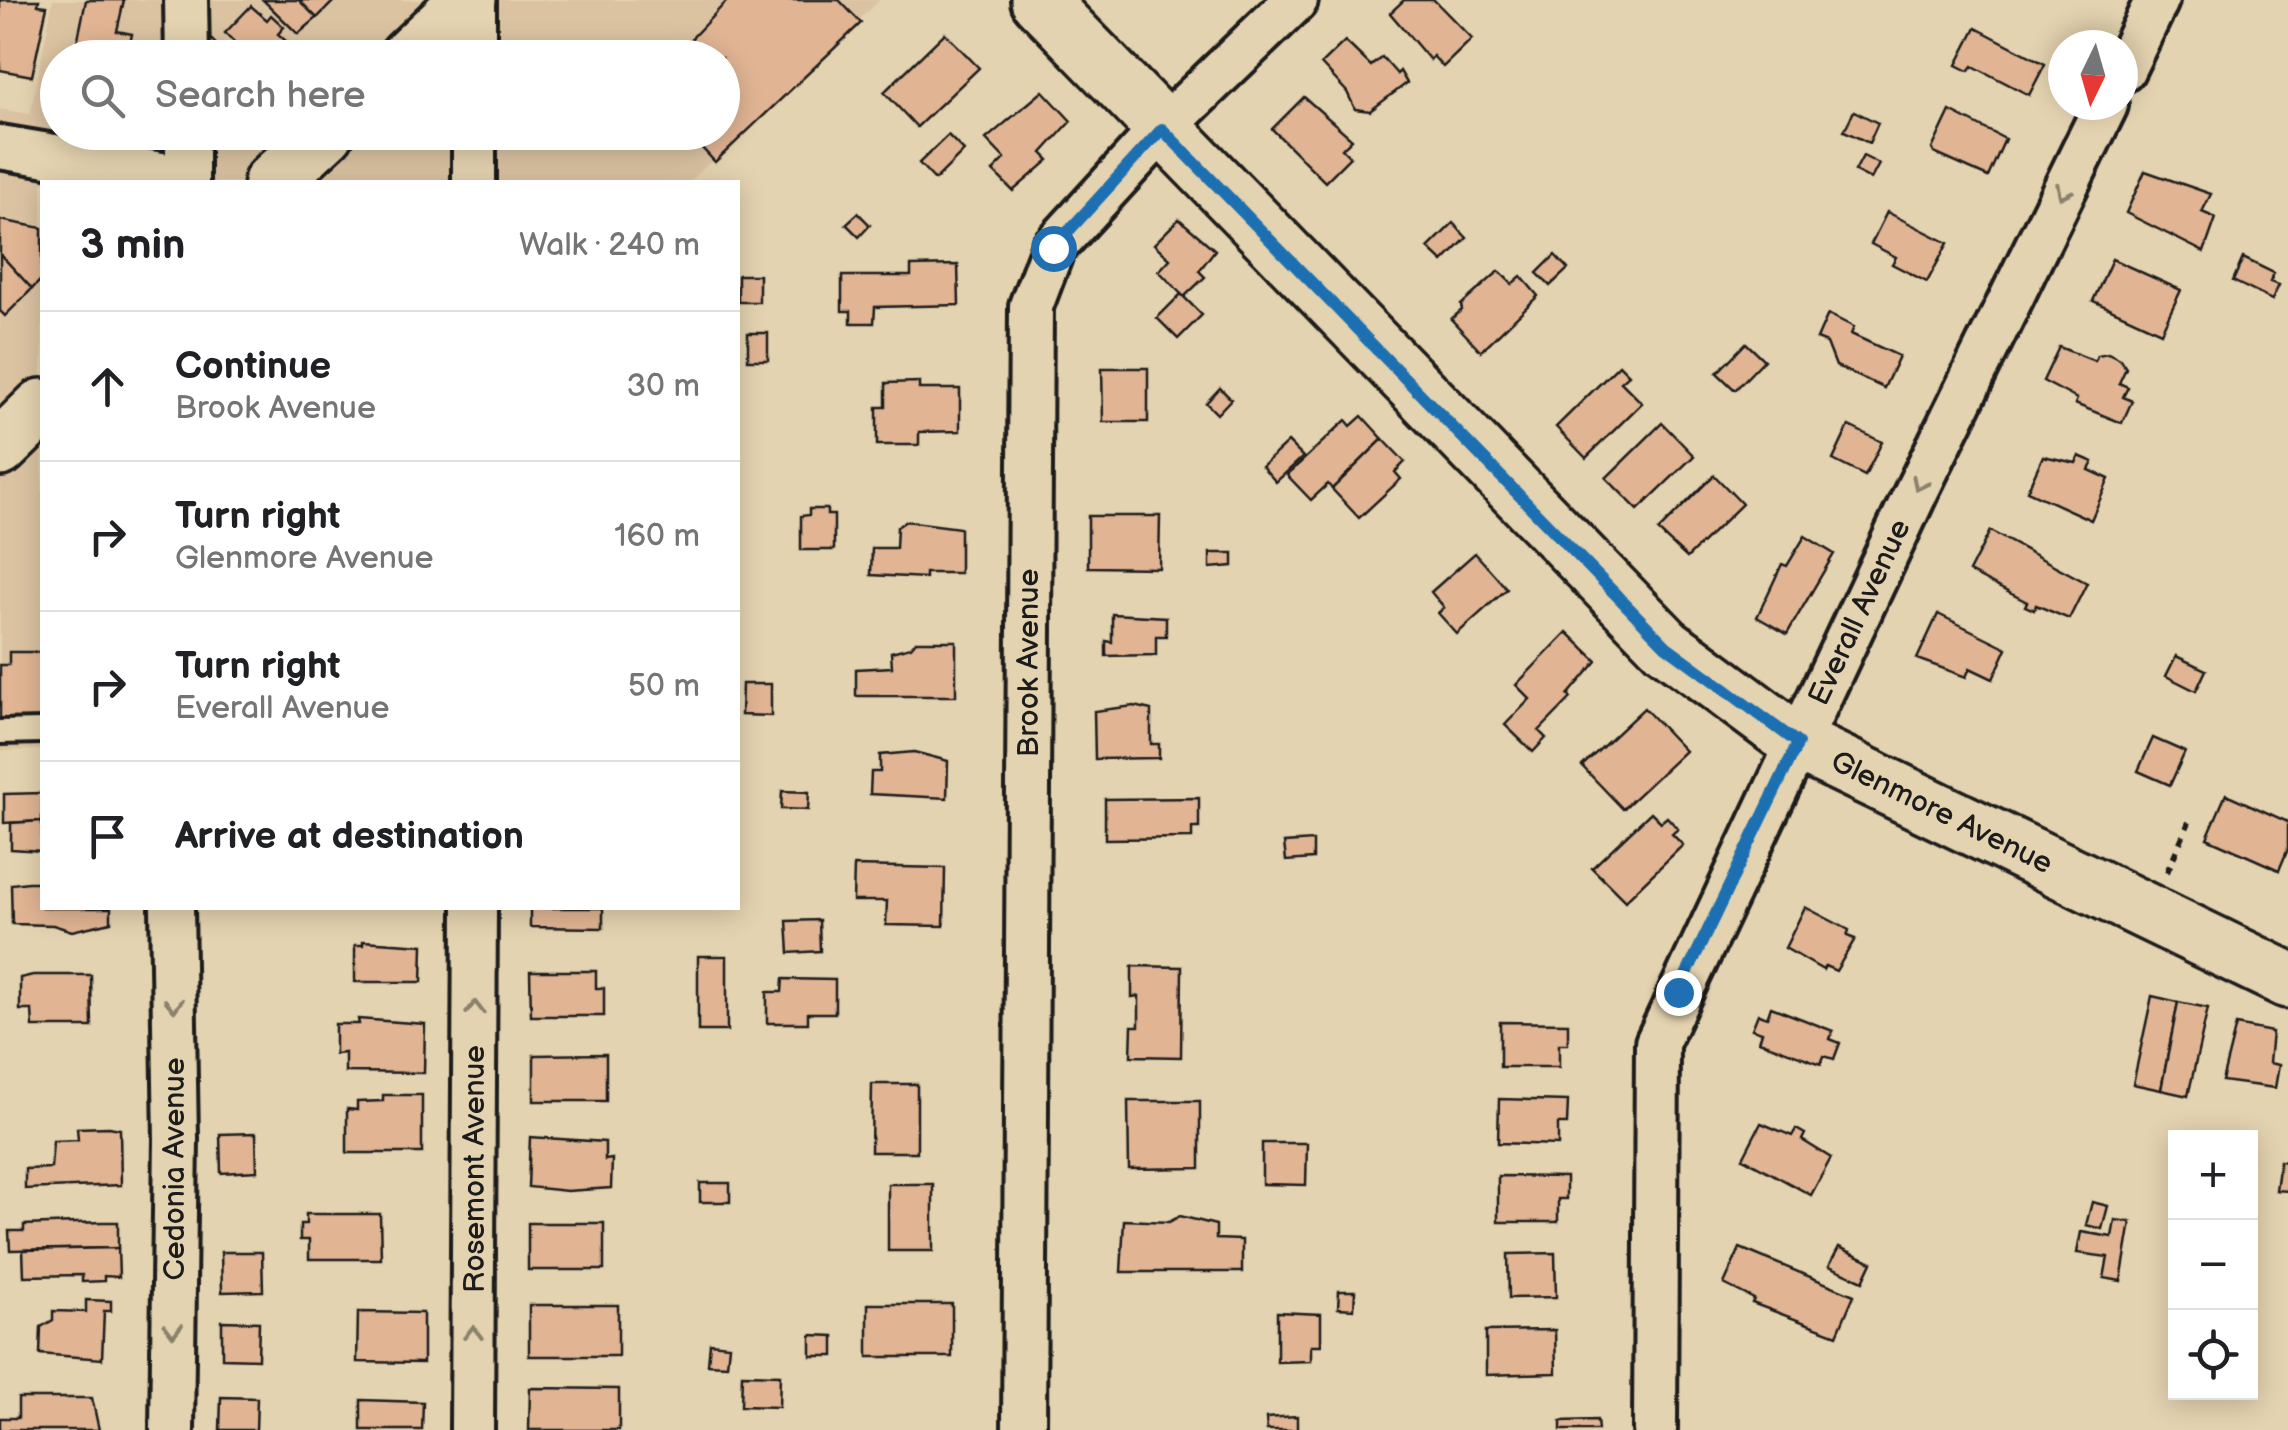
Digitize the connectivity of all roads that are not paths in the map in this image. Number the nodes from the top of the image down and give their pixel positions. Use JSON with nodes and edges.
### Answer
{"nodes":[{"id":1,"x":186,"y":0,"type":"edge"},
{"id":2,"x":471,"y":0,"type":"edge"},
{"id":3,"x":1038,"y":0,"type":"edge"},
{"id":4,"x":1296,"y":0,"type":"edge"},
{"id":5,"x":2157,"y":0,"type":"edge"},
{"id":6,"x":2138,"y":39,"type":"edge"},
{"id":7,"x":187,"y":40,"type":"edge"},
{"id":8,"x":426,"y":40,"type":"edge"},
{"id":9,"x":473,"y":40,"type":"edge"},
{"id":10,"x":2099,"y":120,"type":"edge"},
{"id":11,"x":1162,"y":129,"type":"junction"},
{"id":12,"x":0,"y":147,"type":"edge"},
{"id":13,"x":186,"y":150,"type":"edge"},
{"id":14,"x":307,"y":150,"type":"edge"},
{"id":15,"x":474,"y":150,"type":"edge"},
{"id":16,"x":186,"y":180,"type":"edge"},
{"id":17,"x":274,"y":180,"type":"edge"},
{"id":18,"x":474,"y":180,"type":"edge"},
{"id":19,"x":40,"y":409,"type":"edge"},
{"id":20,"x":0,"y":448,"type":"edge"},
{"id":21,"x":40,"y":731,"type":"edge"},
{"id":22,"x":0,"y":732,"type":"edge"},
{"id":23,"x":1798,"y":743,"type":"junction"},
{"id":24,"x":172,"y":910,"type":"edge"},
{"id":25,"x":475,"y":910,"type":"edge"},
{"id":26,"x":2288,"y":980,"type":"edge"},
{"id":27,"x":172,"y":1430,"type":"edge"},
{"id":28,"x":472,"y":1430,"type":"edge"},
{"id":29,"x":1024,"y":1430,"type":"edge"},
{"id":30,"x":1655,"y":1430,"type":"edge"}],
"edges":[{"from":1,"to":7,"type":"street"},
{"from":2,"to":8,"type":"street"},
{"from":2,"to":9,"type":"street"},
{"from":3,"to":11,"type":"street","name":"Glenmore Avenue"},
{"from":4,"to":11,"type":"street","name":"Brook Avenue"},
{"from":5,"to":6,"type":"street"},
{"from":10,"to":23,"type":"street","name":"Everall Avenue","one_way":true},
{"from":11,"to":23,"type":"street","name":"Glenmore Avenue"},
{"from":11,"to":29,"type":"street","name":"Brook Avenue"},
{"from":12,"to":16,"type":"street"},
{"from":13,"to":16,"type":"street"},
{"from":14,"to":17,"type":"street"},
{"from":15,"to":18,"type":"street"},
{"from":19,"to":20,"type":"street"},
{"from":21,"to":22,"type":"lane"},
{"from":23,"to":26,"type":"street","name":"Glenmore Avenue"},
{"from":23,"to":30,"type":"street","name":"Everall Avenue"},
{"from":24,"to":27,"type":"street","name":"Cedonia Avenue","one_way":true},
{"from":28,"to":25,"type":"street","name":"Rosemont Avenue","one_way":true}]}
